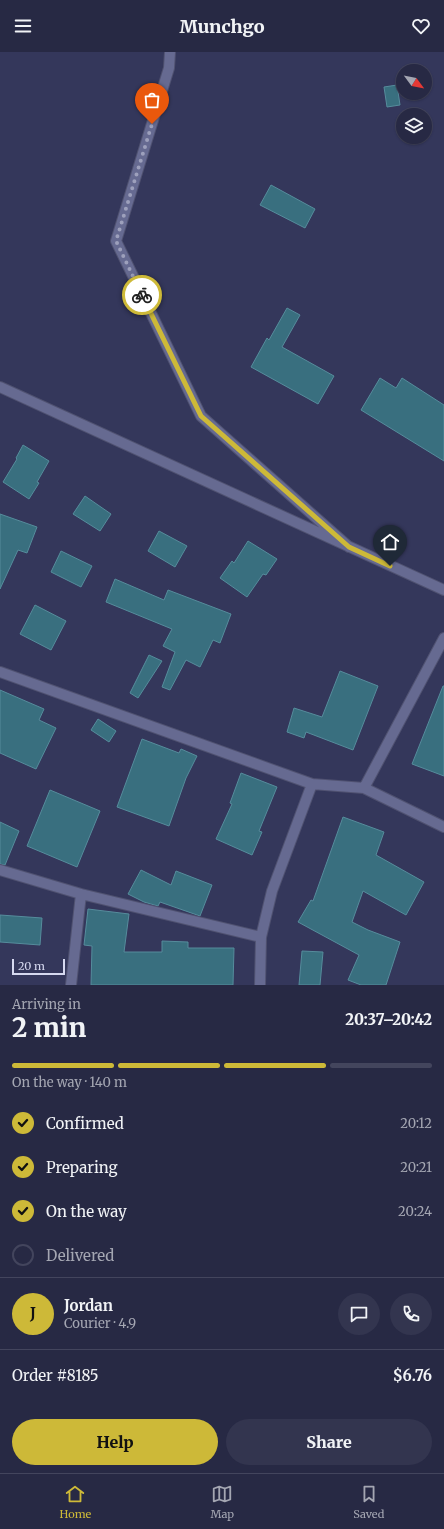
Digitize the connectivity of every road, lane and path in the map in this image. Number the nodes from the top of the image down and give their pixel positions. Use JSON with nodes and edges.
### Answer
{"nodes":[{"id":1,"x":170,"y":52,"type":"edge"},
{"id":2,"x":0,"y":387,"type":"edge"},
{"id":3,"x":349,"y":547,"type":"junction"},
{"id":4,"x":444,"y":590,"type":"edge"},
{"id":5,"x":444,"y":638,"type":"edge"},
{"id":6,"x":0,"y":672,"type":"edge"},
{"id":7,"x":312,"y":784,"type":"junction"},
{"id":8,"x":364,"y":788,"type":"junction"},
{"id":9,"x":444,"y":827,"type":"edge"},
{"id":10,"x":0,"y":870,"type":"edge"},
{"id":11,"x":81,"y":894,"type":"junction"},
{"id":12,"x":261,"y":937,"type":"junction"},
{"id":13,"x":71,"y":985,"type":"edge"},
{"id":14,"x":260,"y":985,"type":"edge"}],
"edges":[{"from":1,"to":3,"type":"street"},
{"from":2,"to":3,"type":"street"},
{"from":3,"to":4,"type":"street"},
{"from":5,"to":8,"type":"street"},
{"from":6,"to":7,"type":"street"},
{"from":7,"to":8,"type":"street"},
{"from":7,"to":12,"type":"street"},
{"from":8,"to":9,"type":"street"},
{"from":10,"to":11,"type":"street"},
{"from":11,"to":12,"type":"street"},
{"from":11,"to":13,"type":"street"},
{"from":12,"to":14,"type":"street"}]}
